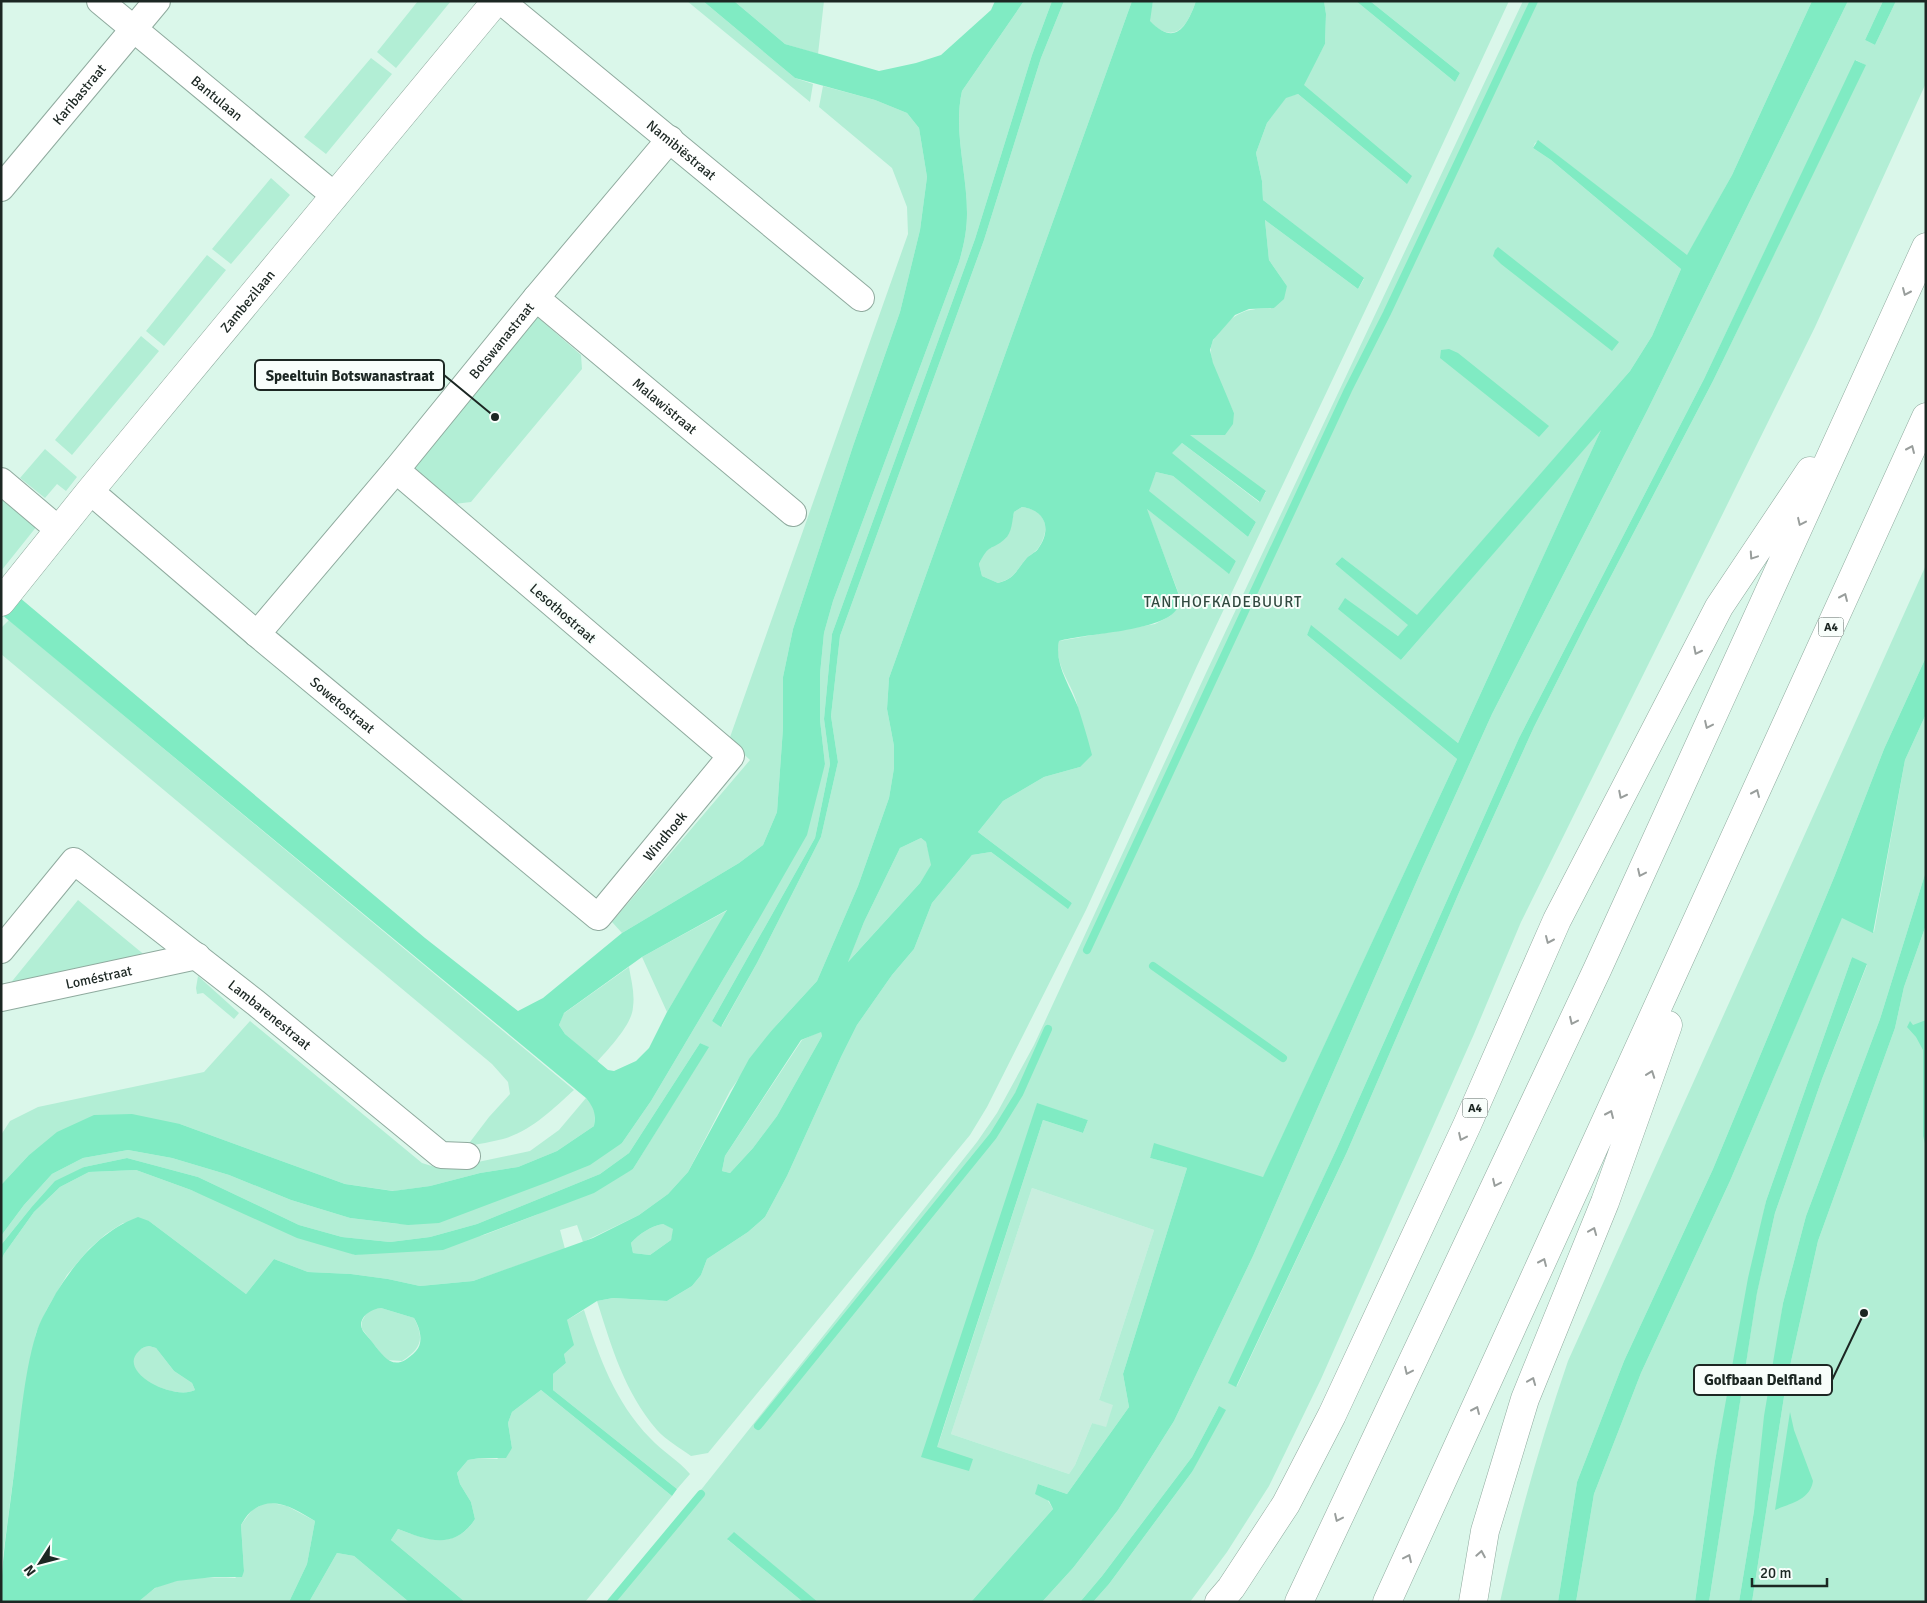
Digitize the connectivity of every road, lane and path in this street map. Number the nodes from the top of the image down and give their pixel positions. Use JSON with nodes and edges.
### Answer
{"nodes":[{"id":1,"x":100,"y":1,"type":"edge"},
{"id":2,"x":157,"y":1,"type":"edge"},
{"id":3,"x":496,"y":1,"type":"edge"},
{"id":4,"x":502,"y":1,"type":"edge"},
{"id":5,"x":134,"y":29,"type":"junction"},
{"id":6,"x":670,"y":139,"type":"junction"},
{"id":7,"x":1,"y":188,"type":"edge"},
{"id":8,"x":335,"y":196,"type":"junction"},
{"id":9,"x":1926,"y":247,"type":"edge"},
{"id":10,"x":536,"y":298,"type":"junction"},
{"id":11,"x":861,"y":298,"type":"dead end"},
{"id":12,"x":1858,"y":398,"type":"junction"},
{"id":13,"x":1926,"y":417,"type":"edge"},
{"id":14,"x":396,"y":470,"type":"junction"},
{"id":15,"x":1,"y":481,"type":"edge"},
{"id":16,"x":90,"y":491,"type":"junction"},
{"id":17,"x":793,"y":513,"type":"dead end"},
{"id":18,"x":59,"y":530,"type":"junction"},
{"id":19,"x":9,"y":592,"type":"edge"},
{"id":20,"x":257,"y":634,"type":"junction"},
{"id":21,"x":731,"y":756,"type":"joint"},
{"id":22,"x":1736,"y":838,"type":"junction"},
{"id":23,"x":598,"y":917,"type":"joint"},
{"id":24,"x":1,"y":950,"type":"edge"},
{"id":25,"x":197,"y":956,"type":"junction"},
{"id":26,"x":1,"y":998,"type":"edge"},
{"id":27,"x":467,"y":1156,"type":"dead end"},
{"id":28,"x":1219,"y":1602,"type":"edge"},
{"id":29,"x":1298,"y":1602,"type":"edge"},
{"id":30,"x":1388,"y":1602,"type":"edge"},
{"id":31,"x":1472,"y":1602,"type":"edge"}],
"edges":[{"from":1,"to":5,"type":"street","name":"Bantulaan"},
{"from":2,"to":5,"type":"street","name":"Karibastraat"},
{"from":3,"to":8,"type":"main road","name":"Zambezilaan"},
{"from":4,"to":6,"type":"street","name":"Namibiëstraat"},
{"from":5,"to":7,"type":"street","name":"Karibastraat"},
{"from":5,"to":8,"type":"street","name":"Bantulaan"},
{"from":6,"to":10,"type":"street","name":"Botswanastraat"},
{"from":6,"to":11,"type":"street","name":"Namibiëstraat"},
{"from":8,"to":16,"type":"main road","name":"Zambezilaan"},
{"from":9,"to":12,"type":"main road","number":"A4","one_way":true},
{"from":10,"to":14,"type":"street","name":"Botswanastraat"},
{"from":10,"to":17,"type":"street","name":"Malawistraat"},
{"from":12,"to":28,"type":"main road","number":"A4","one_way":true},
{"from":12,"to":29,"type":"main road","number":"A4","one_way":true},
{"from":22,"to":13,"type":"main road","number":"A4","one_way":true},
{"from":14,"to":20,"type":"street","name":"Botswanastraat"},
{"from":14,"to":21,"type":"street","name":"Lesothostraat"},
{"from":15,"to":18,"type":"street"},
{"from":16,"to":18,"type":"main road","name":"Zambezilaan"},
{"from":16,"to":20,"type":"street","name":"Sowetostraat"},
{"from":18,"to":19,"type":"main road","name":"Zambezilaan"},
{"from":20,"to":23,"type":"street","name":"Sowetostraat"},
{"from":21,"to":23,"type":"street","name":"Windhoek"},
{"from":30,"to":22,"type":"main road","number":"A4","one_way":true},
{"from":31,"to":22,"type":"main road","number":"A4","one_way":true},
{"from":24,"to":25,"type":"street","name":"Lambarenestraat"},
{"from":25,"to":26,"type":"street","name":"Loméstraat"},
{"from":25,"to":27,"type":"street","name":"Lambarenestraat"}]}
